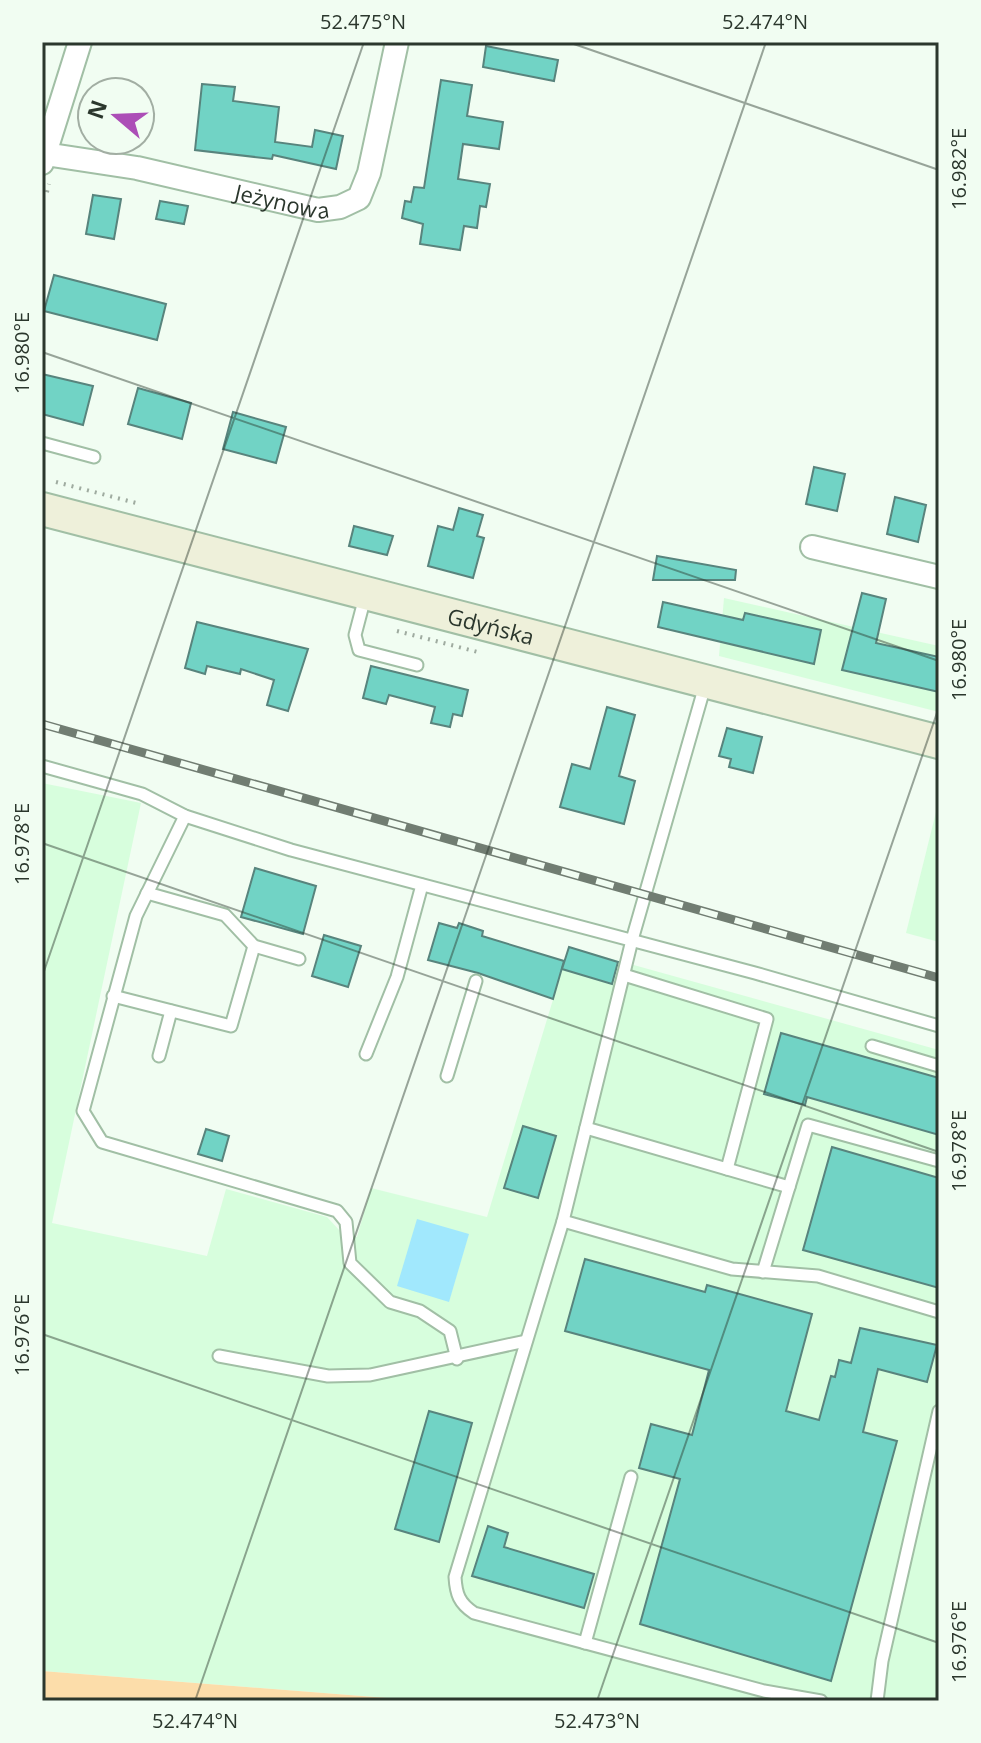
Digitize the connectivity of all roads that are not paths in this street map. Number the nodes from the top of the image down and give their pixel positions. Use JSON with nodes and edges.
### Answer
{"nodes":[{"id":1,"x":80,"y":42,"type":"edge"},
{"id":2,"x":397,"y":42,"type":"edge"},
{"id":3,"x":50,"y":107,"type":"edge"},
{"id":4,"x":43,"y":159,"type":"edge"},
{"id":5,"x":42,"y":443,"type":"edge"},
{"id":6,"x":94,"y":457,"type":"dead end"},
{"id":7,"x":42,"y":509,"type":"edge"},
{"id":8,"x":812,"y":547,"type":"dead end"},
{"id":9,"x":939,"y":577,"type":"edge"},
{"id":10,"x":366,"y":592,"type":"junction"},
{"id":11,"x":417,"y":665,"type":"dead end"},
{"id":12,"x":706,"y":682,"type":"junction"},
{"id":13,"x":939,"y":742,"type":"edge"},
{"id":14,"x":42,"y":766,"type":"edge"},
{"id":15,"x":185,"y":816,"type":"junction"},
{"id":16,"x":422,"y":885,"type":"junction"},
{"id":17,"x":147,"y":893,"type":"junction"},
{"id":18,"x":632,"y":940,"type":"junction"},
{"id":19,"x":254,"y":946,"type":"junction"},
{"id":20,"x":299,"y":959,"type":"dead end"},
{"id":21,"x":624,"y":975,"type":"junction"},
{"id":22,"x":476,"y":981,"type":"dead end"},
{"id":23,"x":113,"y":996,"type":"junction"},
{"id":24,"x":171,"y":1011,"type":"junction"},
{"id":25,"x":939,"y":1026,"type":"edge"},
{"id":26,"x":872,"y":1046,"type":"dead end"},
{"id":27,"x":366,"y":1054,"type":"dead end"},
{"id":28,"x":159,"y":1056,"type":"dead end"},
{"id":29,"x":939,"y":1066,"type":"edge"},
{"id":30,"x":447,"y":1076,"type":"dead end"},
{"id":31,"x":586,"y":1128,"type":"junction"},
{"id":32,"x":939,"y":1161,"type":"edge"},
{"id":33,"x":727,"y":1169,"type":"junction"},
{"id":34,"x":789,"y":1187,"type":"junction"},
{"id":35,"x":563,"y":1221,"type":"junction"},
{"id":36,"x":763,"y":1272,"type":"junction"},
{"id":37,"x":939,"y":1312,"type":"edge"},
{"id":38,"x":526,"y":1341,"type":"junction"},
{"id":39,"x":219,"y":1356,"type":"dead end"},
{"id":40,"x":457,"y":1359,"type":"junction"},
{"id":41,"x":939,"y":1411,"type":"edge"},
{"id":42,"x":631,"y":1477,"type":"dead end"},
{"id":43,"x":585,"y":1643,"type":"junction"},
{"id":44,"x":821,"y":1701,"type":"edge"},
{"id":45,"x":877,"y":1701,"type":"edge"}],
"edges":[{"from":1,"to":3,"type":"street"},
{"from":2,"to":4,"type":"street","name":"Jeżynowa"},
{"from":3,"to":4,"type":"street"},
{"from":5,"to":6,"type":"lane"},
{"from":7,"to":10,"type":"main road","name":"Gdyńska"},
{"from":8,"to":9,"type":"street"},
{"from":10,"to":11,"type":"lane"},
{"from":10,"to":12,"type":"main road","name":"Gdyńska"},
{"from":12,"to":13,"type":"main road","name":"Gdyńska"},
{"from":12,"to":18,"type":"lane"},
{"from":14,"to":15,"type":"lane"},
{"from":15,"to":16,"type":"lane"},
{"from":15,"to":17,"type":"lane"},
{"from":16,"to":18,"type":"lane"},
{"from":16,"to":27,"type":"lane"},
{"from":17,"to":19,"type":"lane"},
{"from":17,"to":23,"type":"lane"},
{"from":18,"to":21,"type":"lane"},
{"from":18,"to":25,"type":"lane"},
{"from":19,"to":20,"type":"lane"},
{"from":19,"to":24,"type":"lane"},
{"from":21,"to":31,"type":"lane"},
{"from":21,"to":33,"type":"lane"},
{"from":22,"to":30,"type":"lane"},
{"from":23,"to":24,"type":"lane"},
{"from":23,"to":40,"type":"lane"},
{"from":24,"to":28,"type":"lane"},
{"from":26,"to":29,"type":"lane"},
{"from":31,"to":33,"type":"lane"},
{"from":31,"to":35,"type":"lane"},
{"from":32,"to":34,"type":"lane"},
{"from":33,"to":34,"type":"lane"},
{"from":34,"to":36,"type":"lane"},
{"from":35,"to":36,"type":"lane"},
{"from":35,"to":38,"type":"lane"},
{"from":36,"to":37,"type":"lane"},
{"from":38,"to":40,"type":"lane"},
{"from":38,"to":43,"type":"lane"},
{"from":39,"to":40,"type":"lane"},
{"from":41,"to":45,"type":"lane"},
{"from":42,"to":43,"type":"lane"},
{"from":43,"to":44,"type":"lane"}]}
